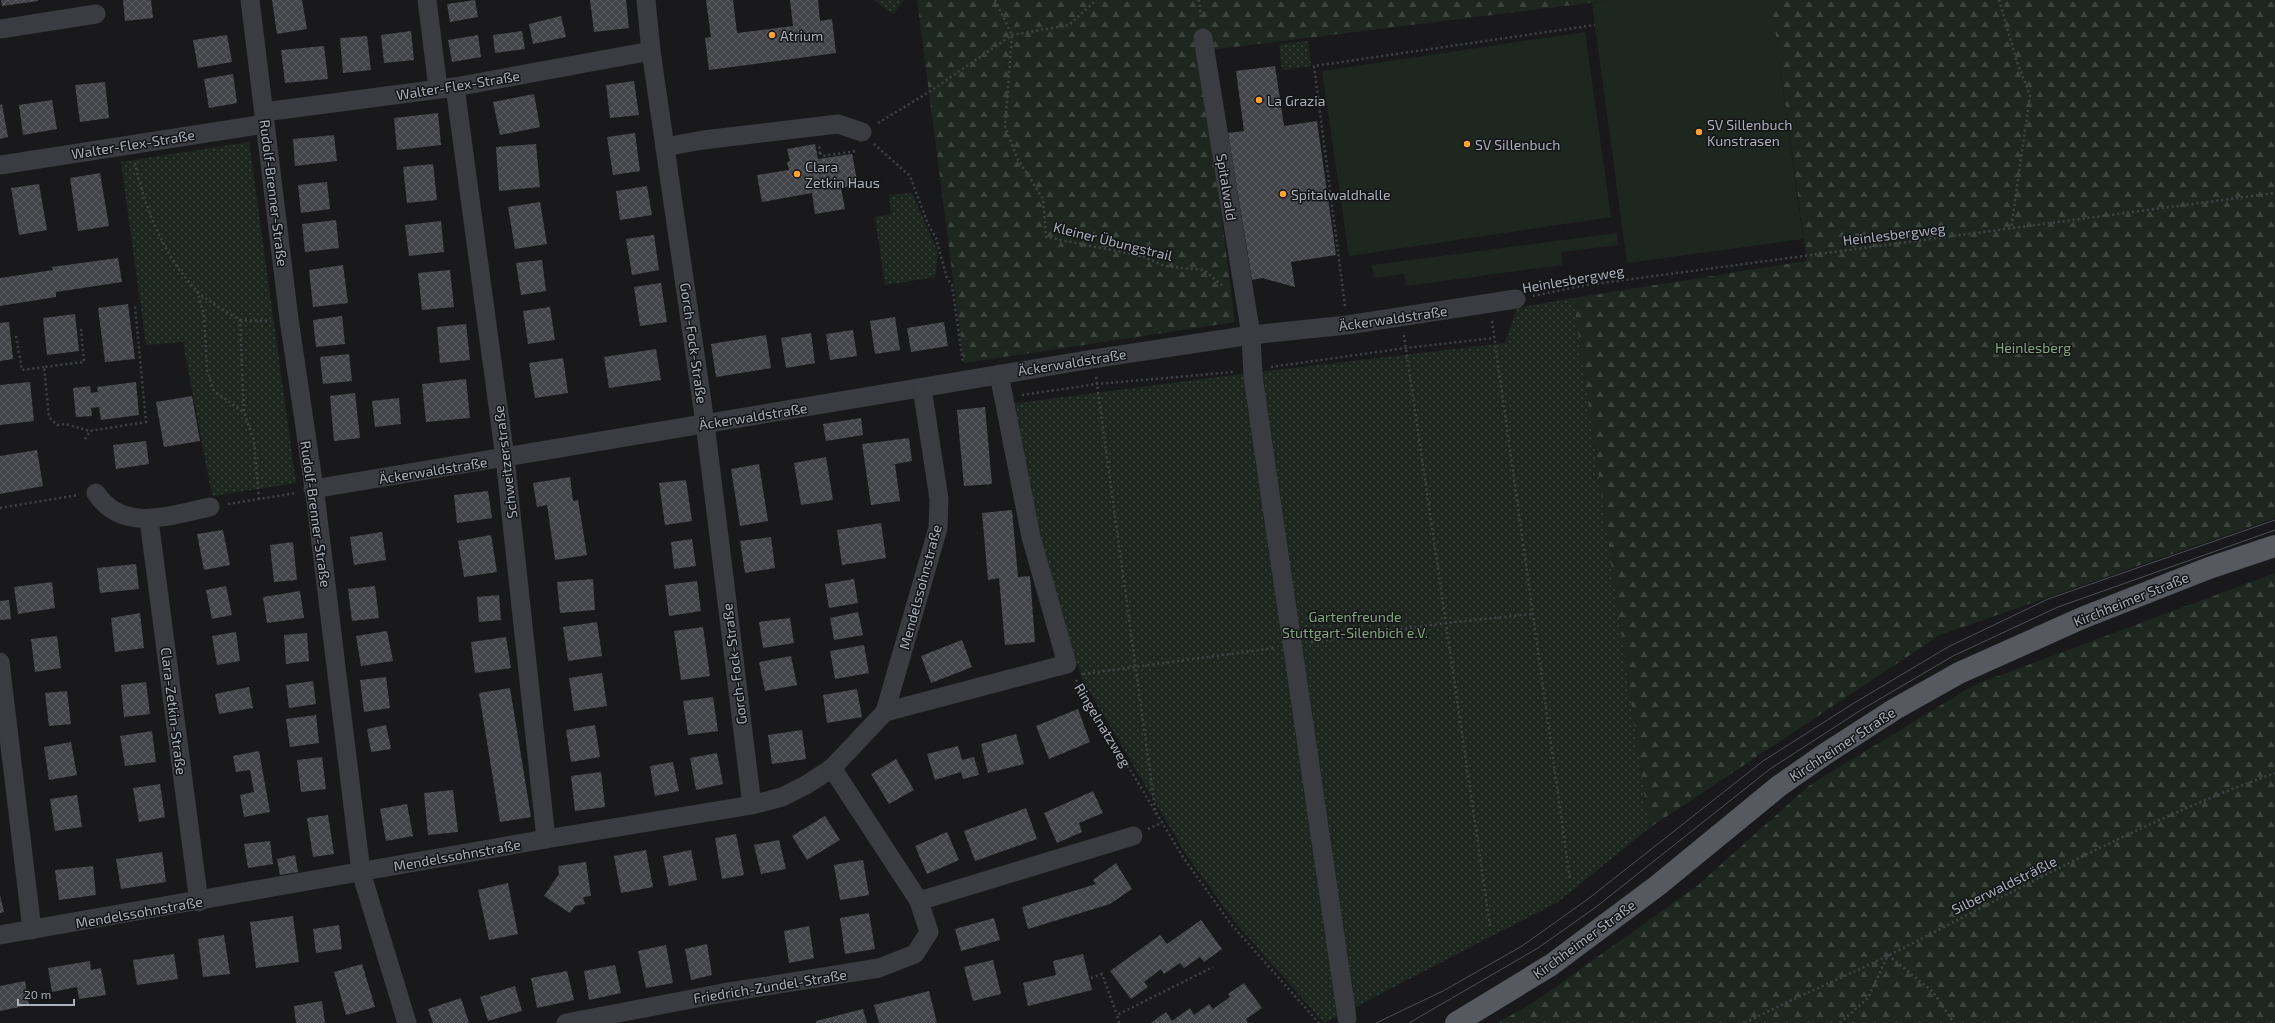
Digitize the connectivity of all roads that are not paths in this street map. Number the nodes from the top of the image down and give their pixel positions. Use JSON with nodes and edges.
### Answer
{"nodes":[{"id":1,"x":250,"y":0,"type":"edge"},
{"id":2,"x":427,"y":0,"type":"edge"},
{"id":3,"x":646,"y":0,"type":"edge"},
{"id":4,"x":96,"y":14,"type":"dead end"},
{"id":5,"x":0,"y":29,"type":"edge"},
{"id":6,"x":1203,"y":38,"type":"dead end"},
{"id":7,"x":651,"y":52,"type":"junction"},
{"id":8,"x":446,"y":88,"type":"junction"},
{"id":9,"x":265,"y":118,"type":"junction"},
{"id":10,"x":866,"y":136,"type":"road end"},
{"id":11,"x":665,"y":147,"type":"junction"},
{"id":12,"x":0,"y":165,"type":"edge"},
{"id":13,"x":1516,"y":299,"type":"road end"},
{"id":14,"x":1251,"y":335,"type":"junction"},
{"id":15,"x":999,"y":374,"type":"junction"},
{"id":16,"x":922,"y":388,"type":"junction"},
{"id":17,"x":705,"y":423,"type":"junction"},
{"id":18,"x":505,"y":458,"type":"junction"},
{"id":19,"x":313,"y":490,"type":"junction"},
{"id":20,"x":96,"y":493,"type":"road end"},
{"id":21,"x":210,"y":507,"type":"road end"},
{"id":22,"x":149,"y":520,"type":"junction"},
{"id":23,"x":2275,"y":546,"type":"edge"},
{"id":24,"x":0,"y":662,"type":"edge"},
{"id":25,"x":885,"y":712,"type":"junction"},
{"id":26,"x":832,"y":768,"type":"junction"},
{"id":27,"x":752,"y":805,"type":"junction"},
{"id":28,"x":1133,"y":836,"type":"dead end"},
{"id":29,"x":546,"y":839,"type":"junction"},
{"id":30,"x":361,"y":872,"type":"junction"},
{"id":31,"x":919,"y":901,"type":"junction"},
{"id":32,"x":199,"y":902,"type":"junction"},
{"id":33,"x":32,"y":930,"type":"junction"},
{"id":34,"x":0,"y":935,"type":"edge"},
{"id":35,"x":1347,"y":1018,"type":"dead end"},
{"id":36,"x":407,"y":1023,"type":"edge"},
{"id":37,"x":566,"y":1023,"type":"edge"},
{"id":38,"x":1456,"y":1023,"type":"edge"}],
"edges":[{"from":1,"to":9,"type":"street","name":"Rudolf-Brenner-Straße"},
{"from":2,"to":8,"type":"street","name":"Schweitzerstraße"},
{"from":3,"to":7,"type":"street","name":"Gorch-Fock-Straße"},
{"from":4,"to":5,"type":"street"},
{"from":6,"to":14,"type":"street","name":"Spitalwald"},
{"from":7,"to":8,"type":"street","name":"Walter-Flex-Straße"},
{"from":7,"to":11,"type":"street","name":"Gorch-Fock-Straße"},
{"from":8,"to":9,"type":"street","name":"Walter-Flex-Straße"},
{"from":8,"to":18,"type":"street","name":"Schweitzerstraße"},
{"from":9,"to":12,"type":"street","name":"Walter-Flex-Straße"},
{"from":9,"to":19,"type":"street","name":"Rudolf-Brenner-Straße"},
{"from":10,"to":11,"type":"street"},
{"from":11,"to":17,"type":"street","name":"Gorch-Fock-Straße"},
{"from":13,"to":14,"type":"street","name":"Äckerwaldstraße"},
{"from":14,"to":15,"type":"street","name":"Äckerwaldstraße"},
{"from":14,"to":35,"type":"street","name":"Spitalwald"},
{"from":15,"to":16,"type":"street","name":"Äckerwaldstraße"},
{"from":15,"to":25,"type":"street"},
{"from":16,"to":17,"type":"street","name":"Äckerwaldstraße"},
{"from":16,"to":25,"type":"street","name":"Mendelssohnstraße"},
{"from":17,"to":18,"type":"street","name":"Äckerwaldstraße"},
{"from":17,"to":27,"type":"street","name":"Gorch-Fock-Straße"},
{"from":18,"to":19,"type":"street","name":"Äckerwaldstraße"},
{"from":18,"to":29,"type":"street","name":"Schweitzerstraße"},
{"from":19,"to":30,"type":"street","name":"Rudolf-Brenner-Straße"},
{"from":20,"to":22,"type":"street"},
{"from":21,"to":22,"type":"street"},
{"from":22,"to":32,"type":"street","name":"Clara-Zetkin-Straße"},
{"from":23,"to":38,"type":"main road","name":"Kirchheimer Straße"},
{"from":24,"to":33,"type":"street"},
{"from":25,"to":26,"type":"street","name":"Mendelssohnstraße"},
{"from":26,"to":27,"type":"street","name":"Mendelssohnstraße"},
{"from":26,"to":31,"type":"street","name":"Friedrich-Zundel-Straße"},
{"from":27,"to":29,"type":"street","name":"Mendelssohnstraße"},
{"from":28,"to":31,"type":"street"},
{"from":29,"to":30,"type":"street","name":"Mendelssohnstraße"},
{"from":30,"to":32,"type":"street","name":"Mendelssohnstraße"},
{"from":30,"to":36,"type":"street","name":"Rudolf-Brenner-Straße"},
{"from":31,"to":37,"type":"street","name":"Friedrich-Zundel-Straße"},
{"from":32,"to":33,"type":"street","name":"Mendelssohnstraße"},
{"from":33,"to":34,"type":"street","name":"Mendelssohnstraße"}]}
